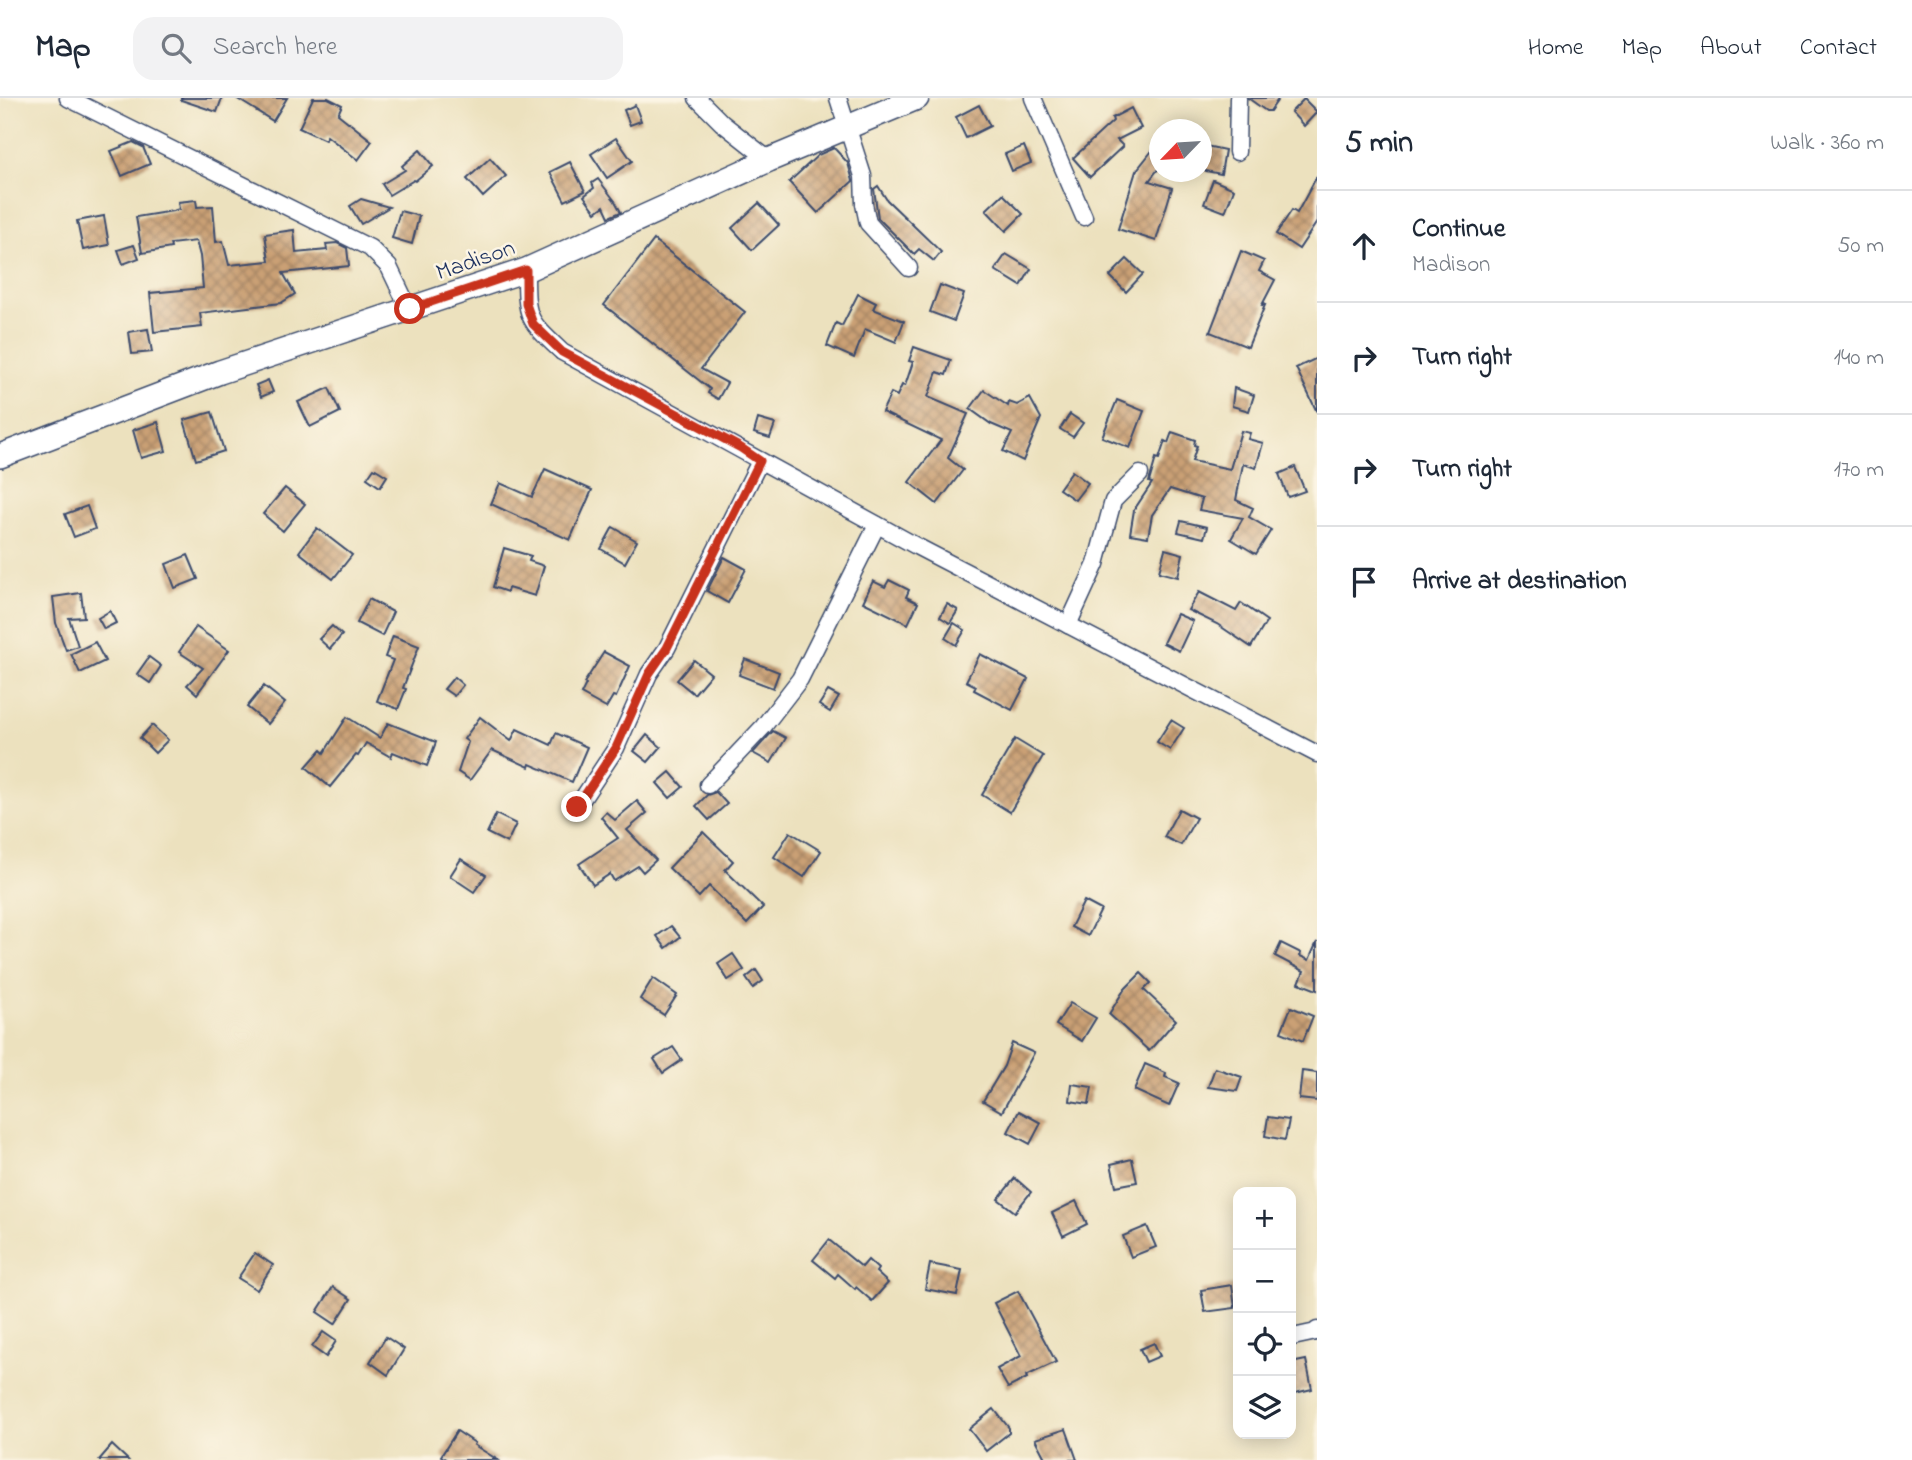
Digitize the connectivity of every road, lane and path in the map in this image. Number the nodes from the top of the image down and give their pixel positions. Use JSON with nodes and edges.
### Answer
{"nodes":[{"id":1,"x":68,"y":98,"type":"edge"},
{"id":2,"x":697,"y":98,"type":"edge"},
{"id":3,"x":838,"y":98,"type":"edge"},
{"id":4,"x":918,"y":98,"type":"edge"},
{"id":5,"x":1033,"y":98,"type":"edge"},
{"id":6,"x":1238,"y":98,"type":"edge"},
{"id":7,"x":848,"y":129,"type":"junction"},
{"id":8,"x":1237,"y":152,"type":"dead end"},
{"id":9,"x":769,"y":160,"type":"junction"},
{"id":10,"x":1084,"y":217,"type":"dead end"},
{"id":11,"x":909,"y":268,"type":"dead end"},
{"id":12,"x":526,"y":270,"type":"junction"},
{"id":13,"x":410,"y":309,"type":"junction"},
{"id":14,"x":0,"y":456,"type":"edge"},
{"id":15,"x":760,"y":461,"type":"junction"},
{"id":16,"x":1139,"y":474,"type":"dead end"},
{"id":17,"x":877,"y":524,"type":"junction"},
{"id":18,"x":1068,"y":625,"type":"junction"},
{"id":19,"x":1317,"y":754,"type":"edge"},
{"id":20,"x":708,"y":785,"type":"dead end"},
{"id":21,"x":577,"y":807,"type":"dead end"},
{"id":22,"x":1317,"y":1330,"type":"edge"},
{"id":23,"x":1296,"y":1336,"type":"edge"}],
"edges":[{"from":1,"to":13,"type":"street"},
{"from":2,"to":9,"type":"street"},
{"from":3,"to":7,"type":"street"},
{"from":4,"to":7,"type":"street","name":"Madison"},
{"from":5,"to":10,"type":"street"},
{"from":6,"to":8,"type":"street"},
{"from":7,"to":9,"type":"street","name":"Madison"},
{"from":7,"to":11,"type":"street"},
{"from":9,"to":12,"type":"street","name":"Madison"},
{"from":12,"to":13,"type":"street","name":"Madison"},
{"from":12,"to":15,"type":"street"},
{"from":13,"to":14,"type":"street","name":"Madison"},
{"from":15,"to":17,"type":"street"},
{"from":15,"to":21,"type":"street"},
{"from":16,"to":18,"type":"street"},
{"from":17,"to":18,"type":"street"},
{"from":17,"to":20,"type":"street"},
{"from":18,"to":19,"type":"street"},
{"from":22,"to":23,"type":"street"}]}
